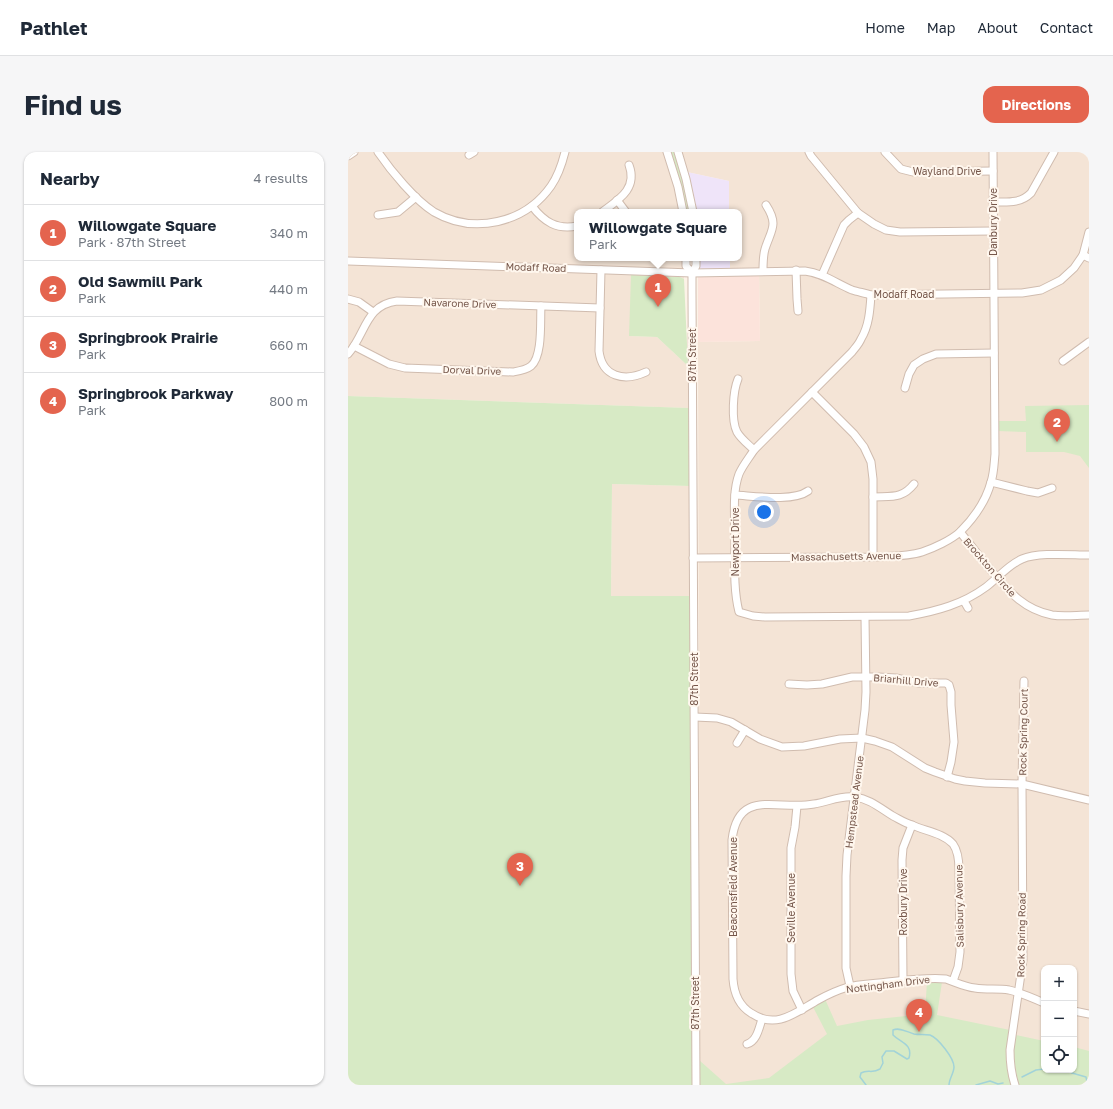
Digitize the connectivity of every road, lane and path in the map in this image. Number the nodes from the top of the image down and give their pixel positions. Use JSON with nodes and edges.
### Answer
{"nodes":[{"id":1,"x":354,"y":152,"type":"edge"},
{"id":2,"x":378,"y":152,"type":"edge"},
{"id":3,"x":565,"y":152,"type":"edge"},
{"id":4,"x":667,"y":152,"type":"edge"},
{"id":5,"x":678,"y":152,"type":"edge"},
{"id":6,"x":809,"y":152,"type":"edge"},
{"id":7,"x":885,"y":152,"type":"edge"},
{"id":8,"x":993,"y":152,"type":"edge"},
{"id":9,"x":1054,"y":152,"type":"edge"},
{"id":10,"x":348,"y":156,"type":"edge"},
{"id":11,"x":630,"y":166,"type":"dead end"},
{"id":12,"x":993,"y":171,"type":"junction"},
{"id":13,"x":416,"y":197,"type":"junction"},
{"id":14,"x":617,"y":200,"type":"junction"},
{"id":15,"x":993,"y":202,"type":"junction"},
{"id":16,"x":766,"y":205,"type":"dead end"},
{"id":17,"x":532,"y":206,"type":"junction"},
{"id":18,"x":606,"y":209,"type":"edge"},
{"id":19,"x":624,"y":209,"type":"edge"},
{"id":20,"x":682,"y":209,"type":"edge"},
{"id":21,"x":692,"y":209,"type":"edge"},
{"id":22,"x":858,"y":213,"type":"junction"},
{"id":23,"x":378,"y":215,"type":"dead end"},
{"id":24,"x":574,"y":226,"type":"edge"},
{"id":25,"x":993,"y":231,"type":"junction"},
{"id":26,"x":1089,"y":232,"type":"edge"},
{"id":27,"x":1086,"y":256,"type":"edge"},
{"id":28,"x":348,"y":261,"type":"edge"},
{"id":29,"x":686,"y":261,"type":"edge"},
{"id":30,"x":696,"y":261,"type":"edge"},
{"id":31,"x":601,"y":270,"type":"junction"},
{"id":32,"x":796,"y":270,"type":"junction"},
{"id":33,"x":763,"y":271,"type":"junction"},
{"id":34,"x":692,"y":273,"type":"junction"},
{"id":35,"x":822,"y":275,"type":"junction"},
{"id":36,"x":993,"y":293,"type":"junction"},
{"id":37,"x":871,"y":295,"type":"junction"},
{"id":38,"x":348,"y":299,"type":"edge"},
{"id":39,"x":541,"y":306,"type":"junction"},
{"id":40,"x":600,"y":308,"type":"junction"},
{"id":41,"x":798,"y":311,"type":"dead end"},
{"id":42,"x":373,"y":312,"type":"junction"},
{"id":43,"x":1089,"y":342,"type":"edge"},
{"id":44,"x":354,"y":346,"type":"junction"},
{"id":45,"x":994,"y":353,"type":"junction"},
{"id":46,"x":348,"y":354,"type":"edge"},
{"id":47,"x":1063,"y":362,"type":"dead end"},
{"id":48,"x":646,"y":372,"type":"dead end"},
{"id":49,"x":738,"y":379,"type":"dead end"},
{"id":50,"x":905,"y":388,"type":"dead end"},
{"id":51,"x":812,"y":392,"type":"junction"},
{"id":52,"x":754,"y":450,"type":"junction"},
{"id":53,"x":991,"y":482,"type":"junction"},
{"id":54,"x":914,"y":484,"type":"dead end"},
{"id":55,"x":1052,"y":488,"type":"dead end"},
{"id":56,"x":808,"y":491,"type":"dead end"},
{"id":57,"x":735,"y":495,"type":"junction"},
{"id":58,"x":873,"y":497,"type":"junction"},
{"id":59,"x":960,"y":532,"type":"junction"},
{"id":60,"x":1089,"y":555,"type":"edge"},
{"id":61,"x":873,"y":557,"type":"junction"},
{"id":62,"x":694,"y":558,"type":"junction"},
{"id":63,"x":735,"y":558,"type":"junction"},
{"id":64,"x":997,"y":578,"type":"junction"},
{"id":65,"x":964,"y":601,"type":"junction"},
{"id":66,"x":968,"y":608,"type":"dead end"},
{"id":67,"x":1089,"y":615,"type":"edge"},
{"id":68,"x":865,"y":617,"type":"junction"},
{"id":69,"x":866,"y":677,"type":"junction"},
{"id":70,"x":1024,"y":681,"type":"dead end"},
{"id":71,"x":789,"y":684,"type":"dead end"},
{"id":72,"x":695,"y":717,"type":"junction"},
{"id":73,"x":745,"y":730,"type":"junction"},
{"id":74,"x":862,"y":738,"type":"junction"},
{"id":75,"x":737,"y":743,"type":"dead end"},
{"id":76,"x":946,"y":777,"type":"junction"},
{"id":77,"x":1022,"y":784,"type":"junction"},
{"id":78,"x":854,"y":797,"type":"junction"},
{"id":79,"x":1089,"y":800,"type":"edge"},
{"id":80,"x":797,"y":806,"type":"junction"},
{"id":81,"x":912,"y":826,"type":"junction"},
{"id":82,"x":903,"y":981,"type":"junction"},
{"id":83,"x":953,"y":981,"type":"junction"},
{"id":84,"x":850,"y":986,"type":"junction"},
{"id":85,"x":1019,"y":993,"type":"junction"},
{"id":86,"x":1041,"y":1002,"type":"edge"},
{"id":87,"x":802,"y":1010,"type":"junction"},
{"id":88,"x":1077,"y":1012,"type":"edge"},
{"id":89,"x":1089,"y":1014,"type":"edge"},
{"id":90,"x":762,"y":1019,"type":"junction"},
{"id":91,"x":747,"y":1044,"type":"dead end"},
{"id":92,"x":696,"y":1085,"type":"edge"},
{"id":93,"x":1015,"y":1085,"type":"edge"}],
"edges":[{"from":1,"to":10,"type":"street"},
{"from":2,"to":13,"type":"street"},
{"from":3,"to":17,"type":"street"},
{"from":4,"to":20,"type":"street"},
{"from":5,"to":21,"type":"street"},
{"from":6,"to":22,"type":"street"},
{"from":7,"to":12,"type":"street","name":"Wayland Drive"},
{"from":8,"to":12,"type":"street","name":"Danbury Drive"},
{"from":9,"to":15,"type":"street"},
{"from":11,"to":14,"type":"street"},
{"from":12,"to":15,"type":"street","name":"Danbury Drive"},
{"from":13,"to":17,"type":"street"},
{"from":13,"to":23,"type":"street"},
{"from":14,"to":18,"type":"street"},
{"from":14,"to":19,"type":"street"},
{"from":15,"to":25,"type":"street","name":"Danbury Drive"},
{"from":16,"to":33,"type":"street"},
{"from":17,"to":24,"type":"street"},
{"from":22,"to":25,"type":"street"},
{"from":22,"to":35,"type":"street"},
{"from":25,"to":36,"type":"street","name":"Danbury Drive"},
{"from":26,"to":27,"type":"street"},
{"from":27,"to":36,"type":"street","name":"Modaff Road"},
{"from":28,"to":31,"type":"street","name":"Modaff Road"},
{"from":29,"to":34,"type":"street","name":"87th Street"},
{"from":30,"to":34,"type":"street","name":"87th Street"},
{"from":31,"to":34,"type":"street","name":"Modaff Road"},
{"from":31,"to":40,"type":"street"},
{"from":32,"to":33,"type":"street","name":"Modaff Road"},
{"from":32,"to":35,"type":"street","name":"Modaff Road"},
{"from":32,"to":41,"type":"street"},
{"from":33,"to":34,"type":"street","name":"Modaff Road"},
{"from":34,"to":62,"type":"street","name":"87th Street"},
{"from":35,"to":37,"type":"street","name":"Modaff Road"},
{"from":36,"to":37,"type":"street","name":"Modaff Road"},
{"from":36,"to":45,"type":"street","name":"Massachusetts Avenue"},
{"from":37,"to":51,"type":"street","name":"Newport Drive"},
{"from":38,"to":42,"type":"street"},
{"from":39,"to":40,"type":"street","name":"Navarone Drive"},
{"from":39,"to":42,"type":"street","name":"Navarone Drive"},
{"from":39,"to":44,"type":"street","name":"Dorval Drive"},
{"from":40,"to":48,"type":"street"},
{"from":42,"to":44,"type":"street","name":"Navarone Drive"},
{"from":43,"to":47,"type":"street"},
{"from":44,"to":46,"type":"street","name":"Navarone Drive"},
{"from":45,"to":50,"type":"street"},
{"from":45,"to":53,"type":"street","name":"Massachusetts Avenue"},
{"from":49,"to":52,"type":"street"},
{"from":51,"to":52,"type":"street","name":"Newport Drive"},
{"from":51,"to":58,"type":"street"},
{"from":52,"to":57,"type":"street","name":"Newport Drive"},
{"from":53,"to":55,"type":"street"},
{"from":53,"to":59,"type":"street","name":"Massachusetts Avenue"},
{"from":54,"to":58,"type":"street"},
{"from":56,"to":57,"type":"street"},
{"from":57,"to":63,"type":"street","name":"Newport Drive"},
{"from":58,"to":61,"type":"street"},
{"from":59,"to":61,"type":"street","name":"Massachusetts Avenue"},
{"from":59,"to":64,"type":"street","name":"Brockton Circle"},
{"from":60,"to":64,"type":"street","name":"Newport Drive"},
{"from":61,"to":63,"type":"street","name":"Massachusetts Avenue"},
{"from":62,"to":63,"type":"street","name":"Massachusetts Avenue"},
{"from":62,"to":72,"type":"street","name":"87th Street"},
{"from":63,"to":68,"type":"street","name":"Newport Drive"},
{"from":64,"to":65,"type":"street","name":"Newport Drive"},
{"from":64,"to":67,"type":"street","name":"Brockton Circle"},
{"from":65,"to":66,"type":"street"},
{"from":65,"to":68,"type":"street","name":"Newport Drive"},
{"from":68,"to":69,"type":"street","name":"Hempstead Avenue"},
{"from":69,"to":71,"type":"street"},
{"from":69,"to":74,"type":"street","name":"Hempstead Avenue"},
{"from":69,"to":76,"type":"street","name":"Briarhill Drive"},
{"from":70,"to":77,"type":"street","name":"Rock Spring Court"},
{"from":72,"to":73,"type":"street"},
{"from":72,"to":92,"type":"street","name":"87th Street"},
{"from":73,"to":74,"type":"street"},
{"from":73,"to":75,"type":"street"},
{"from":74,"to":76,"type":"street"},
{"from":74,"to":78,"type":"street","name":"Hempstead Avenue"},
{"from":76,"to":77,"type":"street"},
{"from":77,"to":79,"type":"street"},
{"from":77,"to":85,"type":"street","name":"Rock Spring Road"},
{"from":78,"to":80,"type":"street","name":"Beaconsfield Avenue"},
{"from":78,"to":81,"type":"street","name":"Salisbury Avenue"},
{"from":78,"to":84,"type":"street","name":"Hempstead Avenue"},
{"from":80,"to":87,"type":"street","name":"Seville Avenue"},
{"from":80,"to":90,"type":"street","name":"Beaconsfield Avenue"},
{"from":81,"to":82,"type":"street","name":"Roxbury Drive"},
{"from":81,"to":83,"type":"street","name":"Salisbury Avenue"},
{"from":82,"to":83,"type":"street","name":"Nottingham Drive"},
{"from":82,"to":84,"type":"street","name":"Nottingham Drive"},
{"from":83,"to":85,"type":"street","name":"Nottingham Drive"},
{"from":84,"to":87,"type":"street","name":"Nottingham Drive"},
{"from":85,"to":86,"type":"street","name":"Nottingham Drive"},
{"from":85,"to":93,"type":"street","name":"Rock Spring Road"},
{"from":87,"to":90,"type":"street","name":"Nottingham Drive"},
{"from":88,"to":89,"type":"street"},
{"from":90,"to":91,"type":"street"}]}
